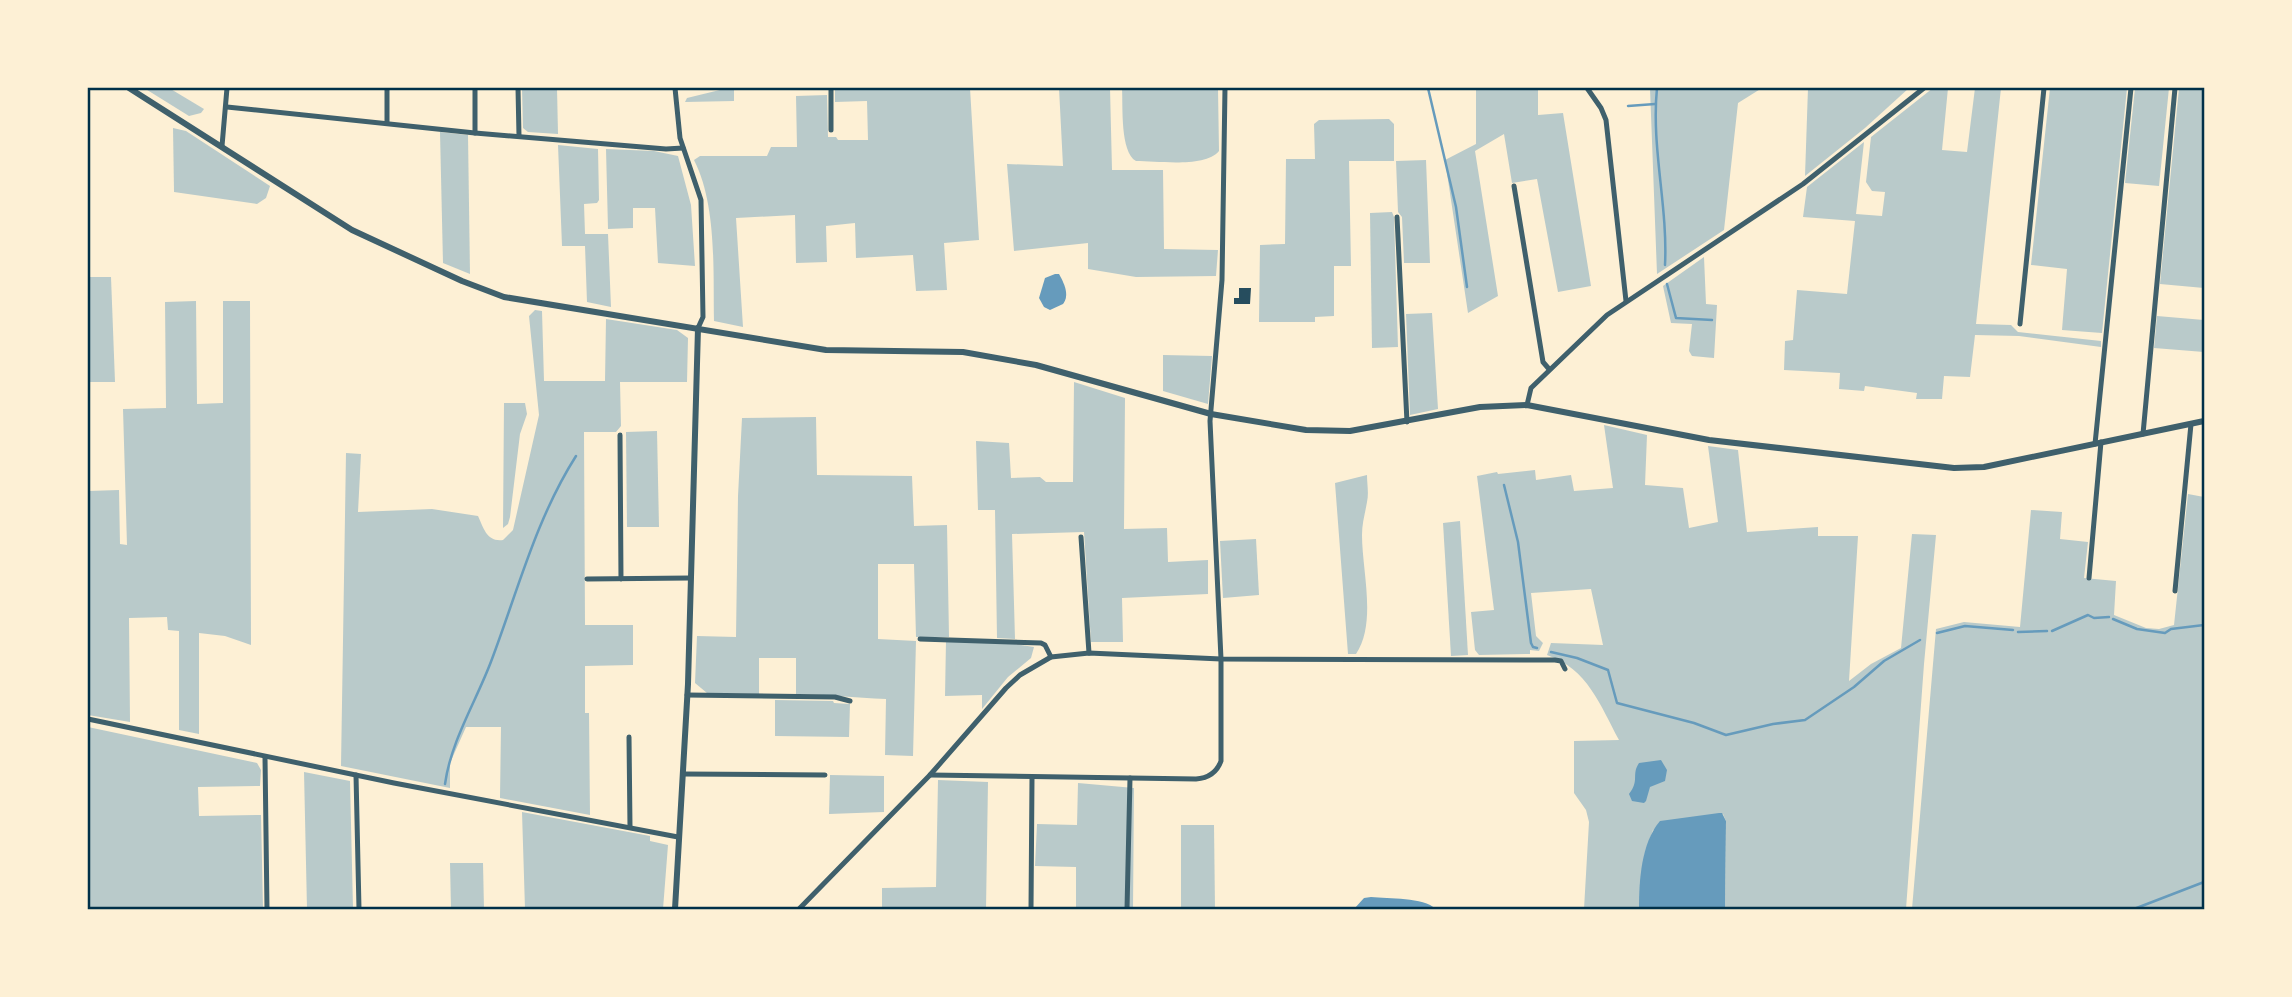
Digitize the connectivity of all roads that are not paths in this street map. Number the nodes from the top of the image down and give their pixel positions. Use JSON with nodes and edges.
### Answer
{"nodes":[{"id":1,"x":130,"y":88,"type":"edge"},
{"id":2,"x":227,"y":88,"type":"edge"},
{"id":3,"x":387,"y":88,"type":"edge"},
{"id":4,"x":475,"y":88,"type":"edge"},
{"id":5,"x":518,"y":88,"type":"edge"},
{"id":6,"x":676,"y":88,"type":"edge"},
{"id":7,"x":831,"y":88,"type":"edge"},
{"id":8,"x":1225,"y":88,"type":"edge"},
{"id":9,"x":1587,"y":88,"type":"edge"},
{"id":10,"x":1924,"y":88,"type":"edge"},
{"id":11,"x":2044,"y":88,"type":"edge"},
{"id":12,"x":2131,"y":88,"type":"edge"},
{"id":13,"x":2175,"y":88,"type":"edge"},
{"id":14,"x":227,"y":107,"type":"junction"},
{"id":15,"x":387,"y":123,"type":"junction"},
{"id":16,"x":831,"y":130,"type":"dead end"},
{"id":17,"x":475,"y":133,"type":"junction"},
{"id":18,"x":519,"y":136,"type":"junction"},
{"id":19,"x":222,"y":146,"type":"junction"},
{"id":20,"x":683,"y":148,"type":"junction"},
{"id":21,"x":1514,"y":186,"type":"dead end"},
{"id":22,"x":1397,"y":217,"type":"dead end"},
{"id":23,"x":1626,"y":301,"type":"junction"},
{"id":24,"x":2020,"y":324,"type":"dead end"},
{"id":25,"x":698,"y":328,"type":"junction"},
{"id":26,"x":1549,"y":369,"type":"junction"},
{"id":27,"x":1527,"y":405,"type":"junction"},
{"id":28,"x":1211,"y":414,"type":"junction"},
{"id":29,"x":2204,"y":421,"type":"edge"},
{"id":30,"x":1407,"y":422,"type":"junction"},
{"id":31,"x":2191,"y":424,"type":"junction"},
{"id":32,"x":2143,"y":434,"type":"junction"},
{"id":33,"x":620,"y":435,"type":"dead end"},
{"id":34,"x":2098,"y":443,"type":"junction"},
{"id":35,"x":1081,"y":537,"type":"dead end"},
{"id":36,"x":690,"y":578,"type":"junction"},
{"id":37,"x":2089,"y":578,"type":"dead end"},
{"id":38,"x":587,"y":579,"type":"dead end"},
{"id":39,"x":621,"y":579,"type":"junction"},
{"id":40,"x":2175,"y":591,"type":"dead end"},
{"id":41,"x":920,"y":639,"type":"dead end"},
{"id":42,"x":1089,"y":653,"type":"junction"},
{"id":43,"x":1051,"y":657,"type":"junction"},
{"id":44,"x":1221,"y":659,"type":"junction"},
{"id":45,"x":1565,"y":669,"type":"dead end"},
{"id":46,"x":687,"y":695,"type":"junction"},
{"id":47,"x":850,"y":701,"type":"dead end"},
{"id":48,"x":88,"y":719,"type":"edge"},
{"id":49,"x":629,"y":737,"type":"dead end"},
{"id":50,"x":265,"y":757,"type":"junction"},
{"id":51,"x":683,"y":774,"type":"junction"},
{"id":52,"x":356,"y":775,"type":"junction"},
{"id":53,"x":825,"y":775,"type":"dead end"},
{"id":54,"x":930,"y":775,"type":"junction"},
{"id":55,"x":1032,"y":778,"type":"junction"},
{"id":56,"x":1130,"y":778,"type":"junction"},
{"id":57,"x":630,"y":827,"type":"junction"},
{"id":58,"x":678,"y":837,"type":"junction"},
{"id":59,"x":267,"y":909,"type":"edge"},
{"id":60,"x":359,"y":909,"type":"edge"},
{"id":61,"x":674,"y":909,"type":"edge"},
{"id":62,"x":799,"y":909,"type":"edge"},
{"id":63,"x":1031,"y":909,"type":"edge"},
{"id":64,"x":1128,"y":909,"type":"edge"}],
"edges":[{"from":1,"to":19,"type":"street"},
{"from":2,"to":14,"type":"street"},
{"from":3,"to":15,"type":"street"},
{"from":4,"to":17,"type":"street"},
{"from":5,"to":18,"type":"street"},
{"from":6,"to":20,"type":"street"},
{"from":7,"to":16,"type":"street"},
{"from":8,"to":28,"type":"street"},
{"from":9,"to":23,"type":"street"},
{"from":10,"to":23,"type":"street"},
{"from":11,"to":24,"type":"street"},
{"from":12,"to":34,"type":"street"},
{"from":13,"to":32,"type":"street"},
{"from":14,"to":15,"type":"street"},
{"from":14,"to":19,"type":"street"},
{"from":15,"to":17,"type":"street"},
{"from":17,"to":18,"type":"street"},
{"from":18,"to":20,"type":"street"},
{"from":19,"to":25,"type":"street"},
{"from":20,"to":25,"type":"street"},
{"from":21,"to":26,"type":"street"},
{"from":22,"to":30,"type":"street"},
{"from":23,"to":26,"type":"street"},
{"from":25,"to":28,"type":"street"},
{"from":25,"to":36,"type":"street"},
{"from":26,"to":27,"type":"street"},
{"from":27,"to":30,"type":"street"},
{"from":27,"to":34,"type":"street"},
{"from":28,"to":30,"type":"street"},
{"from":28,"to":44,"type":"street"},
{"from":29,"to":31,"type":"street"},
{"from":31,"to":32,"type":"street"},
{"from":31,"to":40,"type":"street"},
{"from":32,"to":34,"type":"street"},
{"from":33,"to":39,"type":"street"},
{"from":34,"to":37,"type":"street"},
{"from":35,"to":42,"type":"street"},
{"from":36,"to":39,"type":"street"},
{"from":36,"to":46,"type":"street"},
{"from":38,"to":39,"type":"street"},
{"from":41,"to":43,"type":"street"},
{"from":42,"to":43,"type":"street"},
{"from":42,"to":44,"type":"street"},
{"from":43,"to":54,"type":"street"},
{"from":44,"to":45,"type":"street"},
{"from":44,"to":56,"type":"street"},
{"from":46,"to":47,"type":"street"},
{"from":46,"to":51,"type":"street"},
{"from":48,"to":50,"type":"street"},
{"from":49,"to":57,"type":"street"},
{"from":50,"to":52,"type":"street"},
{"from":50,"to":59,"type":"street"},
{"from":51,"to":53,"type":"street"},
{"from":51,"to":58,"type":"street"},
{"from":52,"to":57,"type":"street"},
{"from":52,"to":60,"type":"street"},
{"from":54,"to":55,"type":"street"},
{"from":54,"to":62,"type":"street"},
{"from":55,"to":56,"type":"street"},
{"from":55,"to":63,"type":"street"},
{"from":56,"to":64,"type":"street"},
{"from":57,"to":58,"type":"street"},
{"from":58,"to":61,"type":"street"}]}
